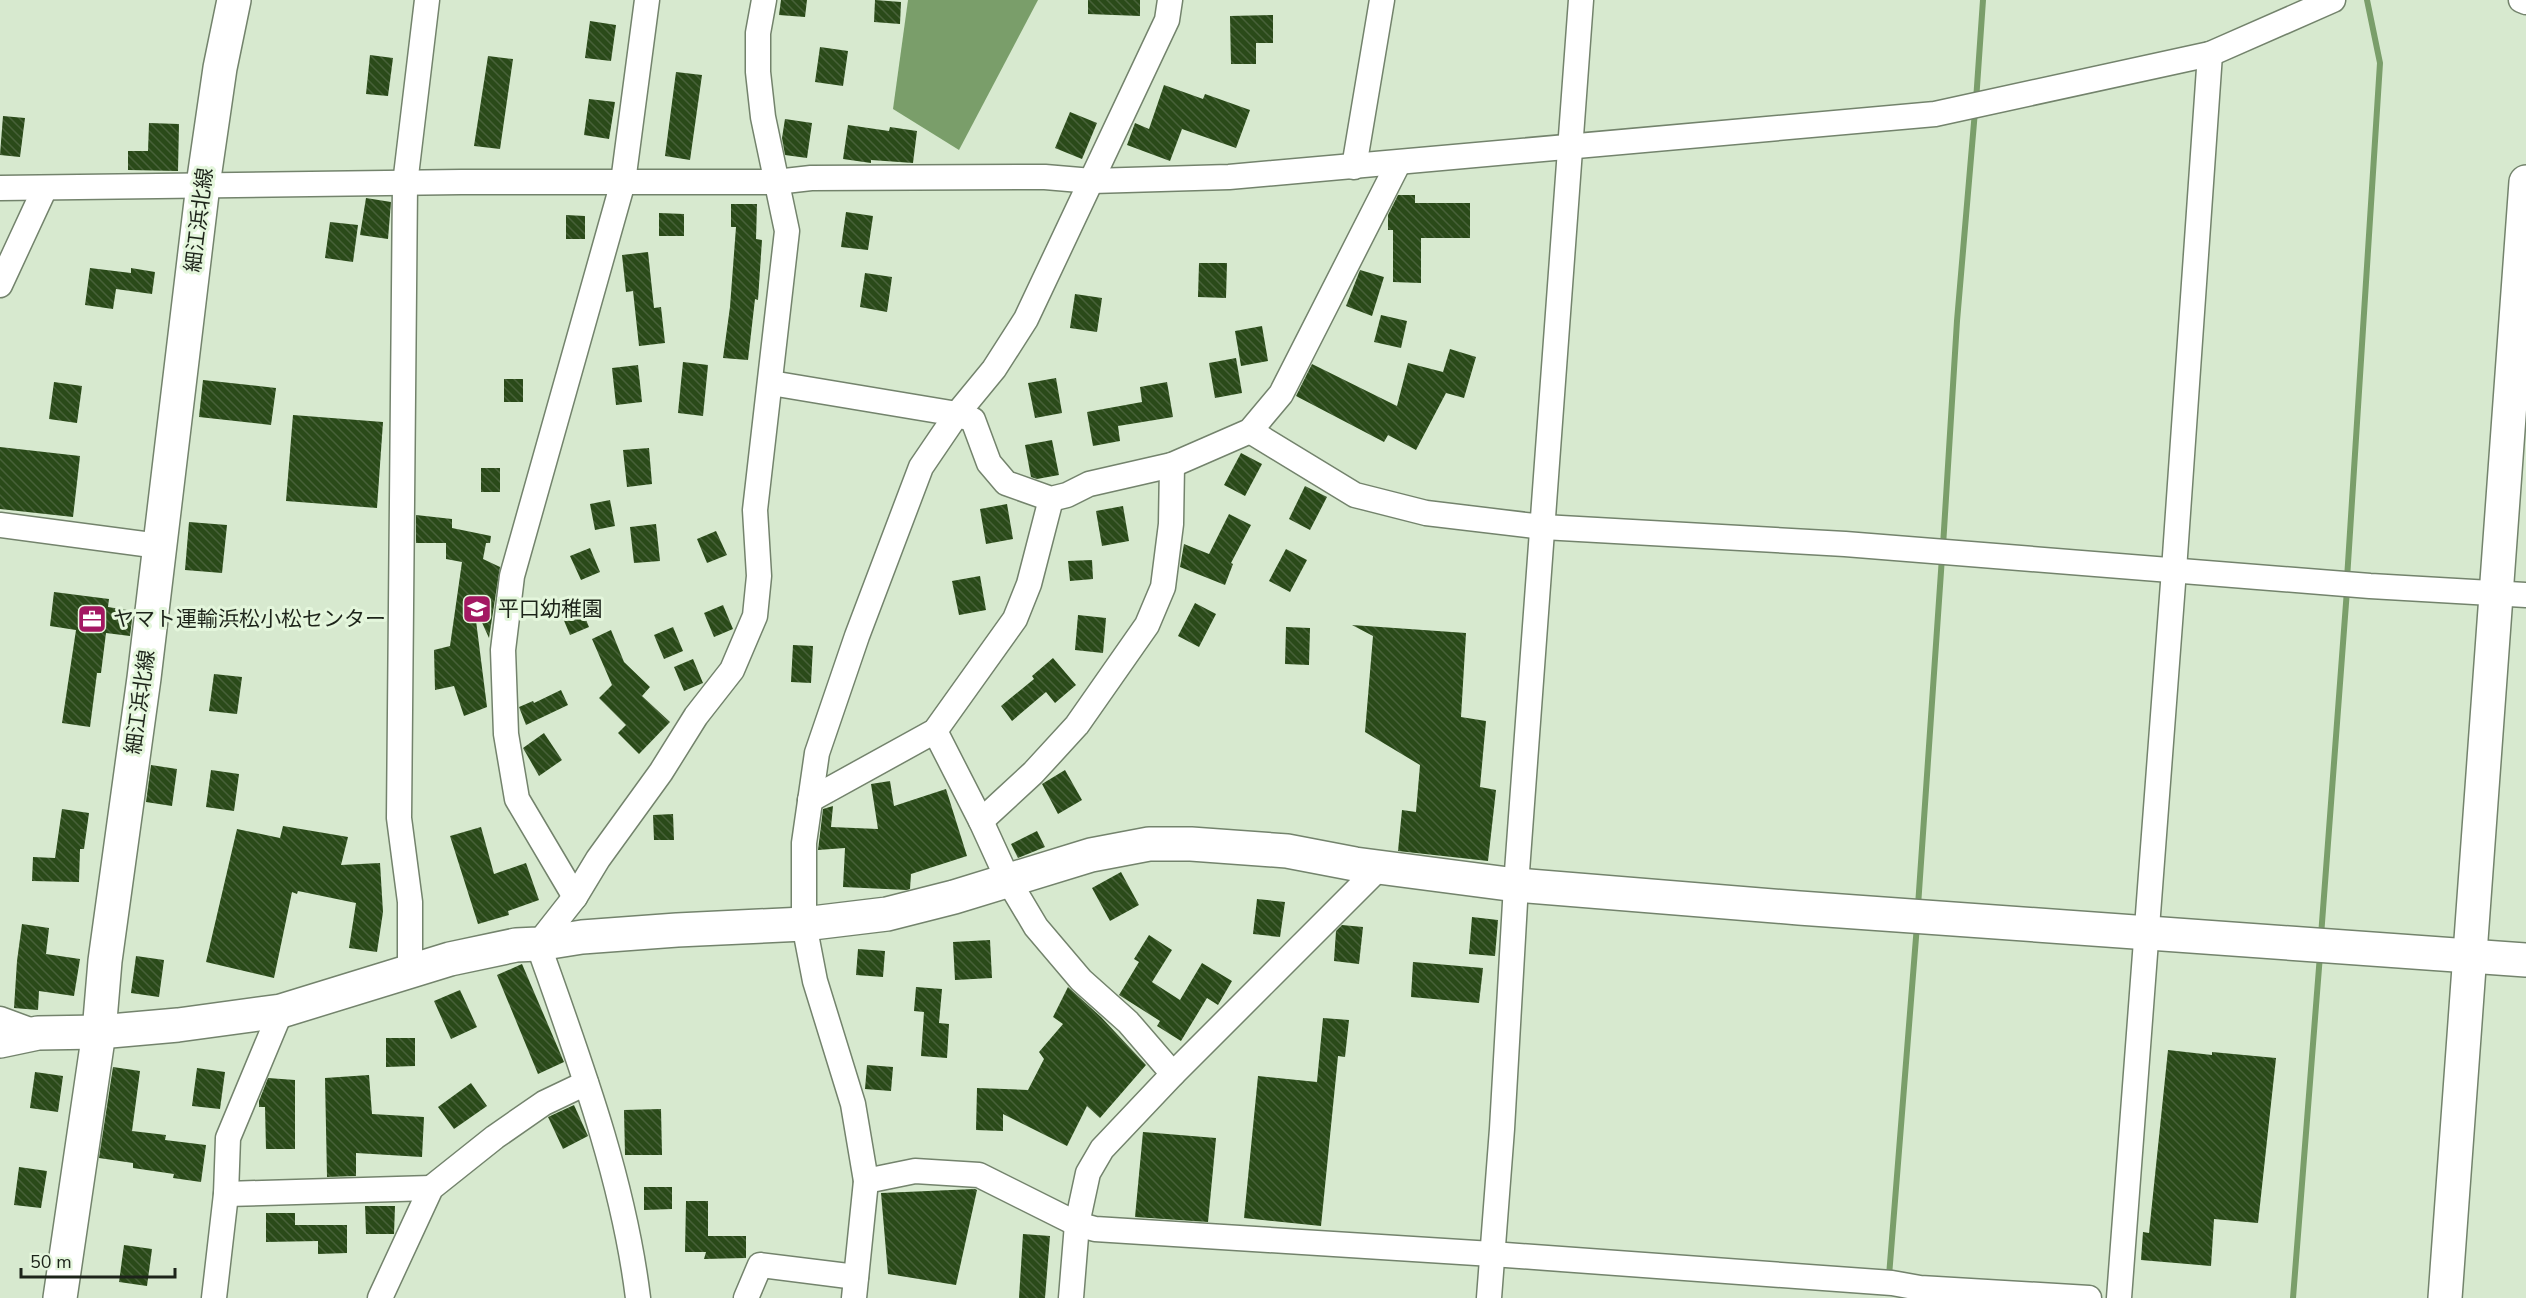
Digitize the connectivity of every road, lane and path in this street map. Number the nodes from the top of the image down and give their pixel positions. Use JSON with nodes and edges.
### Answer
{"nodes":[{"id":1,"x":234,"y":0,"type":"edge"},
{"id":2,"x":427,"y":0,"type":"edge"},
{"id":3,"x":646,"y":0,"type":"edge"},
{"id":4,"x":764,"y":0,"type":"edge"},
{"id":5,"x":1170,"y":0,"type":"edge"},
{"id":6,"x":1382,"y":0,"type":"edge"},
{"id":7,"x":1581,"y":0,"type":"edge"},
{"id":8,"x":2333,"y":0,"type":"edge"},
{"id":9,"x":2521,"y":0,"type":"edge"},
{"id":10,"x":2526,"y":2,"type":"edge"},
{"id":11,"x":2210,"y":54,"type":"junction"},
{"id":12,"x":1570,"y":147,"type":"junction"},
{"id":13,"x":1398,"y":164,"type":"junction"},
{"id":14,"x":1354,"y":167,"type":"junction"},
{"id":15,"x":1092,"y":181,"type":"junction"},
{"id":16,"x":623,"y":182,"type":"junction"},
{"id":17,"x":776,"y":182,"type":"junction"},
{"id":18,"x":2526,"y":182,"type":"edge"},
{"id":19,"x":405,"y":184,"type":"junction"},
{"id":20,"x":203,"y":185,"type":"junction"},
{"id":21,"x":0,"y":188,"type":"edge"},
{"id":22,"x":45,"y":188,"type":"junction"},
{"id":23,"x":2524,"y":233,"type":"edge"},
{"id":24,"x":0,"y":285,"type":"edge"},
{"id":25,"x":771,"y":383,"type":"junction"},
{"id":26,"x":957,"y":414,"type":"junction"},
{"id":27,"x":1250,"y":431,"type":"junction"},
{"id":28,"x":1172,"y":465,"type":"junction"},
{"id":29,"x":1051,"y":499,"type":"junction"},
{"id":30,"x":0,"y":525,"type":"edge"},
{"id":31,"x":1543,"y":527,"type":"junction"},
{"id":32,"x":159,"y":546,"type":"junction"},
{"id":33,"x":2174,"y":570,"type":"junction"},
{"id":34,"x":2511,"y":594,"type":"edge"},
{"id":35,"x":935,"y":731,"type":"junction"},
{"id":36,"x":810,"y":800,"type":"junction"},
{"id":37,"x":981,"y":821,"type":"junction"},
{"id":38,"x":1380,"y":867,"type":"junction"},
{"id":39,"x":1008,"y":880,"type":"junction"},
{"id":40,"x":1516,"y":885,"type":"junction"},
{"id":41,"x":575,"y":897,"type":"junction"},
{"id":42,"x":804,"y":924,"type":"junction"},
{"id":43,"x":2147,"y":931,"type":"junction"},
{"id":44,"x":538,"y":944,"type":"junction"},
{"id":45,"x":2470,"y":955,"type":"junction"},
{"id":46,"x":2526,"y":960,"type":"edge"},
{"id":47,"x":410,"y":971,"type":"junction"},
{"id":48,"x":281,"y":1011,"type":"junction"},
{"id":49,"x":0,"y":1019,"type":"edge"},
{"id":50,"x":99,"y":1032,"type":"junction"},
{"id":51,"x":38,"y":1033,"type":"junction"},
{"id":52,"x":0,"y":1041,"type":"edge"},
{"id":53,"x":1173,"y":1074,"type":"junction"},
{"id":54,"x":586,"y":1083,"type":"junction"},
{"id":55,"x":866,"y":1181,"type":"junction"},
{"id":56,"x":431,"y":1188,"type":"junction"},
{"id":57,"x":226,"y":1194,"type":"junction"},
{"id":58,"x":1077,"y":1224,"type":"junction"},
{"id":59,"x":1492,"y":1254,"type":"junction"},
{"id":60,"x":855,"y":1287,"type":"edge"},
{"id":61,"x":60,"y":1298,"type":"edge"},
{"id":62,"x":214,"y":1298,"type":"edge"},
{"id":63,"x":380,"y":1298,"type":"edge"},
{"id":64,"x":638,"y":1298,"type":"edge"},
{"id":65,"x":746,"y":1298,"type":"edge"},
{"id":66,"x":1071,"y":1298,"type":"edge"},
{"id":67,"x":1489,"y":1298,"type":"edge"},
{"id":68,"x":2089,"y":1298,"type":"edge"},
{"id":69,"x":2119,"y":1298,"type":"edge"},
{"id":70,"x":2445,"y":1298,"type":"edge"}],
"edges":[{"from":1,"to":20,"type":"street","name":"細江浜北線"},
{"from":2,"to":19,"type":"street"},
{"from":3,"to":16,"type":"street"},
{"from":4,"to":17,"type":"street"},
{"from":5,"to":15,"type":"street"},
{"from":6,"to":14,"type":"street"},
{"from":7,"to":12,"type":"street"},
{"from":8,"to":11,"type":"street"},
{"from":9,"to":10,"type":"street"},
{"from":11,"to":12,"type":"street"},
{"from":11,"to":33,"type":"street"},
{"from":12,"to":13,"type":"street"},
{"from":12,"to":31,"type":"street"},
{"from":13,"to":14,"type":"street"},
{"from":13,"to":27,"type":"street"},
{"from":14,"to":15,"type":"street"},
{"from":15,"to":17,"type":"street"},
{"from":15,"to":26,"type":"street"},
{"from":16,"to":17,"type":"street"},
{"from":16,"to":19,"type":"street"},
{"from":16,"to":41,"type":"street"},
{"from":17,"to":25,"type":"street"},
{"from":18,"to":23,"type":"street"},
{"from":19,"to":20,"type":"street"},
{"from":19,"to":47,"type":"street"},
{"from":20,"to":22,"type":"street"},
{"from":20,"to":32,"type":"street","name":"細江浜北線"},
{"from":21,"to":22,"type":"street"},
{"from":22,"to":24,"type":"street"},
{"from":23,"to":34,"type":"street"},
{"from":25,"to":26,"type":"street"},
{"from":25,"to":41,"type":"street"},
{"from":26,"to":29,"type":"street"},
{"from":26,"to":36,"type":"street"},
{"from":27,"to":28,"type":"street"},
{"from":27,"to":31,"type":"street"},
{"from":28,"to":29,"type":"street"},
{"from":28,"to":37,"type":"street"},
{"from":29,"to":35,"type":"street"},
{"from":30,"to":32,"type":"street"},
{"from":31,"to":33,"type":"street"},
{"from":31,"to":40,"type":"street"},
{"from":32,"to":50,"type":"street","name":"細江浜北線"},
{"from":33,"to":34,"type":"street"},
{"from":33,"to":43,"type":"street"},
{"from":34,"to":45,"type":"street"},
{"from":35,"to":36,"type":"street"},
{"from":35,"to":37,"type":"street"},
{"from":36,"to":42,"type":"street"},
{"from":37,"to":39,"type":"street"},
{"from":38,"to":39,"type":"street"},
{"from":38,"to":40,"type":"street"},
{"from":38,"to":53,"type":"street"},
{"from":39,"to":42,"type":"street"},
{"from":39,"to":53,"type":"street"},
{"from":40,"to":43,"type":"street"},
{"from":40,"to":59,"type":"street"},
{"from":41,"to":44,"type":"street"},
{"from":42,"to":44,"type":"street"},
{"from":42,"to":55,"type":"street"},
{"from":43,"to":45,"type":"street"},
{"from":43,"to":69,"type":"street"},
{"from":44,"to":47,"type":"street"},
{"from":44,"to":54,"type":"street"},
{"from":45,"to":46,"type":"street"},
{"from":45,"to":70,"type":"street"},
{"from":47,"to":48,"type":"street"},
{"from":48,"to":50,"type":"street"},
{"from":48,"to":57,"type":"street"},
{"from":49,"to":51,"type":"street"},
{"from":50,"to":51,"type":"street"},
{"from":50,"to":61,"type":"street","name":"細江浜北線"},
{"from":51,"to":52,"type":"street"},
{"from":53,"to":58,"type":"street"},
{"from":54,"to":56,"type":"street"},
{"from":54,"to":64,"type":"street"},
{"from":55,"to":58,"type":"street"},
{"from":55,"to":60,"type":"street"},
{"from":56,"to":57,"type":"street"},
{"from":56,"to":63,"type":"street"},
{"from":57,"to":62,"type":"street"},
{"from":58,"to":59,"type":"street"},
{"from":58,"to":66,"type":"street"},
{"from":59,"to":67,"type":"street"},
{"from":59,"to":68,"type":"street"},
{"from":60,"to":65,"type":"street"}]}
